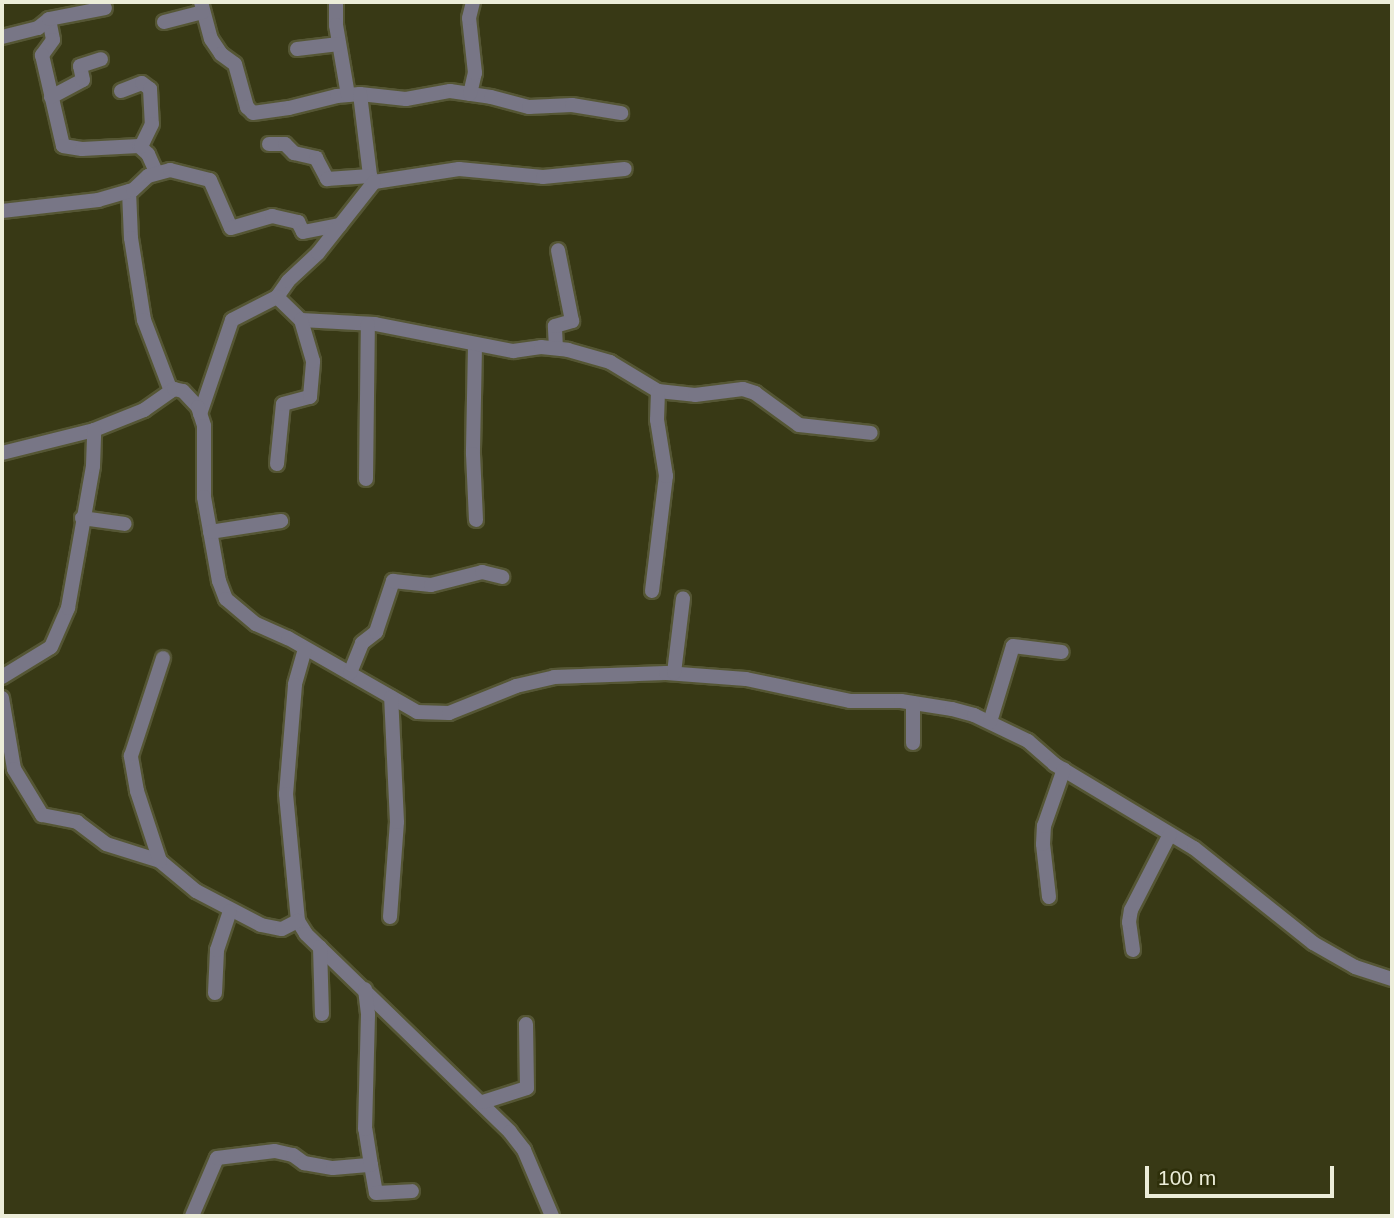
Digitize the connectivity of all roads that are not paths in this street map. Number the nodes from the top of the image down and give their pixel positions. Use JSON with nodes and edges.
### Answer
{"nodes":[{"id":1,"x":336,"y":2,"type":"edge"},
{"id":2,"x":472,"y":2,"type":"edge"},
{"id":3,"x":202,"y":7,"type":"edge"},
{"id":4,"x":105,"y":8,"type":"dead end"},
{"id":5,"x":49,"y":19,"type":"junction"},
{"id":6,"x":164,"y":22,"type":"dead end"},
{"id":7,"x":2,"y":37,"type":"edge"},
{"id":8,"x":339,"y":44,"type":"junction"},
{"id":9,"x":296,"y":49,"type":"dead end"},
{"id":10,"x":101,"y":59,"type":"dead end"},
{"id":11,"x":121,"y":90,"type":"dead end"},
{"id":12,"x":354,"y":94,"type":"junction"},
{"id":13,"x":470,"y":94,"type":"junction"},
{"id":14,"x":51,"y":97,"type":"junction"},
{"id":15,"x":621,"y":113,"type":"dead end"},
{"id":16,"x":269,"y":144,"type":"dead end"},
{"id":17,"x":141,"y":147,"type":"junction"},
{"id":18,"x":625,"y":169,"type":"dead end"},
{"id":19,"x":156,"y":172,"type":"junction"},
{"id":20,"x":372,"y":179,"type":"junction"},
{"id":21,"x":129,"y":191,"type":"junction"},
{"id":22,"x":2,"y":211,"type":"edge"},
{"id":23,"x":340,"y":225,"type":"junction"},
{"id":24,"x":558,"y":250,"type":"dead end"},
{"id":25,"x":278,"y":297,"type":"junction"},
{"id":26,"x":301,"y":320,"type":"junction"},
{"id":27,"x":368,"y":324,"type":"junction"},
{"id":28,"x":475,"y":346,"type":"junction"},
{"id":29,"x":556,"y":348,"type":"junction"},
{"id":30,"x":171,"y":391,"type":"junction"},
{"id":31,"x":658,"y":391,"type":"junction"},
{"id":32,"x":200,"y":414,"type":"junction"},
{"id":33,"x":94,"y":430,"type":"junction"},
{"id":34,"x":871,"y":433,"type":"dead end"},
{"id":35,"x":2,"y":453,"type":"edge"},
{"id":36,"x":277,"y":464,"type":"dead end"},
{"id":37,"x":366,"y":480,"type":"dead end"},
{"id":38,"x":82,"y":518,"type":"junction"},
{"id":39,"x":476,"y":520,"type":"dead end"},
{"id":40,"x":281,"y":521,"type":"dead end"},
{"id":41,"x":125,"y":524,"type":"dead end"},
{"id":42,"x":210,"y":532,"type":"junction"},
{"id":43,"x":502,"y":577,"type":"dead end"},
{"id":44,"x":652,"y":591,"type":"dead end"},
{"id":45,"x":683,"y":599,"type":"dead end"},
{"id":46,"x":305,"y":649,"type":"junction"},
{"id":47,"x":1062,"y":652,"type":"dead end"},
{"id":48,"x":163,"y":658,"type":"dead end"},
{"id":49,"x":350,"y":673,"type":"junction"},
{"id":50,"x":674,"y":673,"type":"junction"},
{"id":51,"x":2,"y":677,"type":"edge"},
{"id":52,"x":391,"y":697,"type":"junction"},
{"id":53,"x":2,"y":698,"type":"edge"},
{"id":54,"x":914,"y":703,"type":"junction"},
{"id":55,"x":990,"y":722,"type":"junction"},
{"id":56,"x":913,"y":743,"type":"dead end"},
{"id":57,"x":1064,"y":769,"type":"junction"},
{"id":58,"x":1170,"y":834,"type":"junction"},
{"id":59,"x":160,"y":861,"type":"junction"},
{"id":60,"x":1049,"y":897,"type":"dead end"},
{"id":61,"x":230,"y":911,"type":"junction"},
{"id":62,"x":390,"y":917,"type":"dead end"},
{"id":63,"x":298,"y":921,"type":"junction"},
{"id":64,"x":320,"y":947,"type":"junction"},
{"id":65,"x":1133,"y":950,"type":"dead end"},
{"id":66,"x":1392,"y":979,"type":"edge"},
{"id":67,"x":365,"y":989,"type":"junction"},
{"id":68,"x":215,"y":993,"type":"dead end"},
{"id":69,"x":322,"y":1014,"type":"dead end"},
{"id":70,"x":526,"y":1024,"type":"dead end"},
{"id":71,"x":483,"y":1102,"type":"junction"},
{"id":72,"x":371,"y":1165,"type":"junction"},
{"id":73,"x":412,"y":1191,"type":"dead end"},
{"id":74,"x":192,"y":1216,"type":"edge"},
{"id":75,"x":552,"y":1216,"type":"edge"}],
"edges":[{"from":1,"to":8,"type":"street"},
{"from":2,"to":13,"type":"street"},
{"from":3,"to":6,"type":"street"},
{"from":3,"to":12,"type":"street"},
{"from":4,"to":5,"type":"street"},
{"from":5,"to":7,"type":"street"},
{"from":5,"to":14,"type":"street"},
{"from":8,"to":9,"type":"street"},
{"from":8,"to":12,"type":"street"},
{"from":10,"to":14,"type":"street"},
{"from":11,"to":17,"type":"street"},
{"from":12,"to":13,"type":"street"},
{"from":12,"to":20,"type":"street"},
{"from":13,"to":15,"type":"street"},
{"from":14,"to":17,"type":"street"},
{"from":16,"to":20,"type":"street"},
{"from":17,"to":19,"type":"street"},
{"from":18,"to":20,"type":"street"},
{"from":19,"to":21,"type":"street"},
{"from":19,"to":23,"type":"street"},
{"from":20,"to":23,"type":"street"},
{"from":21,"to":22,"type":"street"},
{"from":21,"to":30,"type":"street"},
{"from":23,"to":25,"type":"street"},
{"from":24,"to":29,"type":"street"},
{"from":25,"to":26,"type":"street"},
{"from":25,"to":32,"type":"street"},
{"from":26,"to":27,"type":"street"},
{"from":26,"to":36,"type":"street"},
{"from":27,"to":28,"type":"street"},
{"from":27,"to":37,"type":"street"},
{"from":28,"to":29,"type":"street"},
{"from":28,"to":39,"type":"street"},
{"from":29,"to":31,"type":"street"},
{"from":30,"to":32,"type":"street"},
{"from":30,"to":33,"type":"street"},
{"from":31,"to":34,"type":"street"},
{"from":31,"to":44,"type":"street"},
{"from":32,"to":42,"type":"street"},
{"from":33,"to":35,"type":"street"},
{"from":33,"to":38,"type":"street"},
{"from":38,"to":41,"type":"street"},
{"from":38,"to":51,"type":"street"},
{"from":40,"to":42,"type":"street"},
{"from":42,"to":46,"type":"street"},
{"from":43,"to":49,"type":"street"},
{"from":45,"to":50,"type":"street"},
{"from":46,"to":49,"type":"street"},
{"from":46,"to":63,"type":"street"},
{"from":47,"to":55,"type":"street"},
{"from":48,"to":59,"type":"street"},
{"from":49,"to":52,"type":"street"},
{"from":50,"to":52,"type":"street"},
{"from":50,"to":54,"type":"street"},
{"from":52,"to":62,"type":"street"},
{"from":53,"to":59,"type":"street"},
{"from":54,"to":55,"type":"street"},
{"from":54,"to":56,"type":"street"},
{"from":55,"to":57,"type":"street"},
{"from":57,"to":58,"type":"street"},
{"from":57,"to":60,"type":"street"},
{"from":58,"to":65,"type":"street"},
{"from":58,"to":66,"type":"street"},
{"from":59,"to":61,"type":"street"},
{"from":61,"to":63,"type":"street"},
{"from":61,"to":68,"type":"street"},
{"from":63,"to":64,"type":"street"},
{"from":64,"to":67,"type":"street"},
{"from":64,"to":69,"type":"street"},
{"from":67,"to":71,"type":"street"},
{"from":67,"to":72,"type":"street"},
{"from":70,"to":71,"type":"street"},
{"from":71,"to":75,"type":"street"},
{"from":72,"to":73,"type":"street"},
{"from":72,"to":74,"type":"street"}]}
